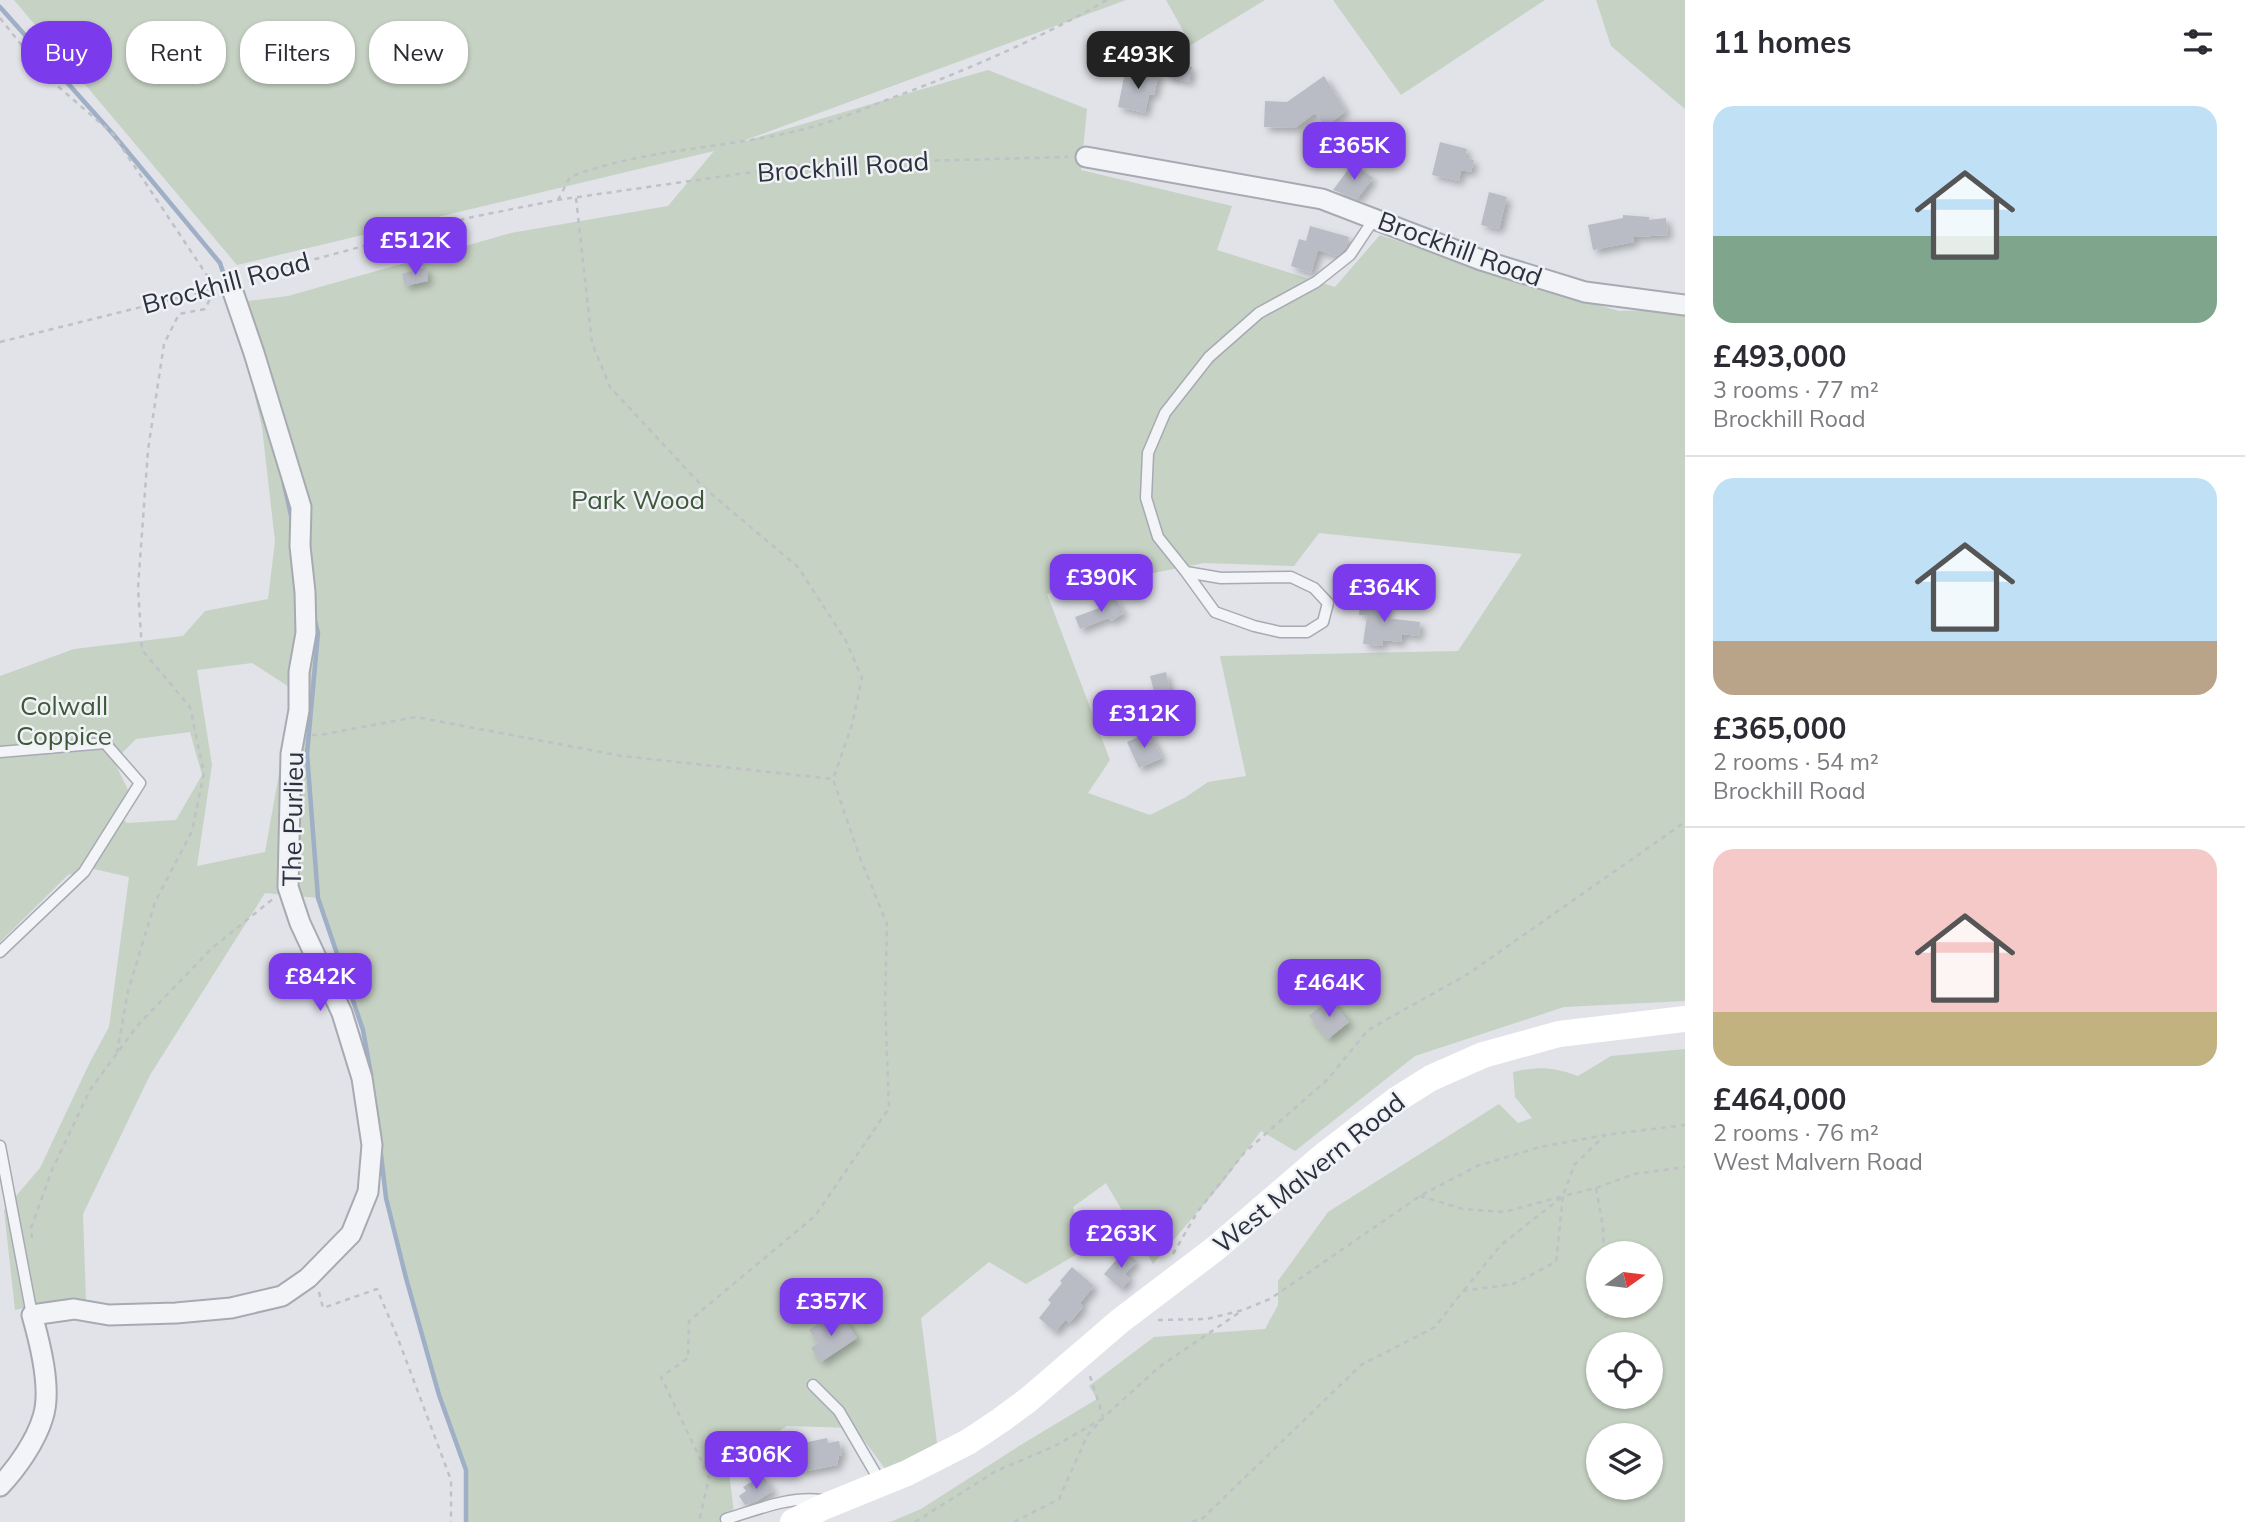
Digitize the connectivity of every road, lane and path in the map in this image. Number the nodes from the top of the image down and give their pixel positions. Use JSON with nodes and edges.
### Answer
{"nodes":[{"id":1,"x":1107,"y":0,"type":"edge"},
{"id":2,"x":0,"y":18,"type":"edge"},
{"id":3,"x":1086,"y":157,"type":"joint"},
{"id":4,"x":576,"y":198,"type":"junction"},
{"id":5,"x":557,"y":200,"type":"junction"},
{"id":6,"x":1374,"y":219,"type":"junction"},
{"id":7,"x":224,"y":287,"type":"junction"},
{"id":8,"x":212,"y":295,"type":"dead end"},
{"id":9,"x":1685,"y":305,"type":"edge"},
{"id":10,"x":0,"y":342,"type":"edge"},
{"id":11,"x":1186,"y":572,"type":"junction"},
{"id":12,"x":295,"y":734,"type":"junction"},
{"id":13,"x":0,"y":752,"type":"edge"},
{"id":14,"x":833,"y":779,"type":"junction"},
{"id":15,"x":1685,"y":822,"type":"edge"},
{"id":16,"x":288,"y":887,"type":"junction"},
{"id":17,"x":0,"y":952,"type":"edge"},
{"id":18,"x":1685,"y":1019,"type":"edge"},
{"id":19,"x":117,"y":1054,"type":"junction"},
{"id":20,"x":1685,"y":1125,"type":"edge"},
{"id":21,"x":1605,"y":1135,"type":"junction"},
{"id":22,"x":0,"y":1146,"type":"edge"},
{"id":23,"x":1685,"y":1167,"type":"edge"},
{"id":24,"x":1596,"y":1188,"type":"junction"},
{"id":25,"x":1420,"y":1196,"type":"junction"},
{"id":26,"x":1563,"y":1196,"type":"junction"},
{"id":27,"x":32,"y":1240,"type":"dead end"},
{"id":28,"x":1604,"y":1241,"type":"edge"},
{"id":29,"x":1169,"y":1263,"type":"dead end"},
{"id":30,"x":314,"y":1272,"type":"junction"},
{"id":31,"x":1463,"y":1291,"type":"junction"},
{"id":32,"x":1243,"y":1310,"type":"junction"},
{"id":33,"x":32,"y":1315,"type":"junction"},
{"id":34,"x":1157,"y":1320,"type":"dead end"},
{"id":35,"x":1082,"y":1353,"type":"junction"},
{"id":36,"x":813,"y":1385,"type":"dead end"},
{"id":37,"x":1103,"y":1418,"type":"junction"},
{"id":38,"x":881,"y":1483,"type":"junction"},
{"id":39,"x":0,"y":1486,"type":"edge"},
{"id":40,"x":835,"y":1502,"type":"junction"},
{"id":41,"x":726,"y":1519,"type":"dead end"},
{"id":42,"x":451,"y":1522,"type":"edge"},
{"id":43,"x":699,"y":1522,"type":"edge"},
{"id":44,"x":793,"y":1522,"type":"edge"},
{"id":45,"x":915,"y":1522,"type":"edge"},
{"id":46,"x":1014,"y":1522,"type":"edge"},
{"id":47,"x":1192,"y":1522,"type":"edge"}],
"edges":[{"from":1,"to":5,"type":"path"},
{"from":2,"to":7,"type":"path"},
{"from":3,"to":4,"type":"path","name":"Brockhill Road"},
{"from":3,"to":6,"type":"street","name":"Brockhill Road"},
{"from":4,"to":5,"type":"path","name":"Brockhill Road"},
{"from":4,"to":14,"type":"path"},
{"from":5,"to":7,"type":"path","name":"Brockhill Road"},
{"from":6,"to":9,"type":"street","name":"Brockhill Road"},
{"from":6,"to":11,"type":"lane"},
{"from":7,"to":10,"type":"path","name":"Brockhill Road"},
{"from":7,"to":12,"type":"street","name":"The Purlieu"},
{"from":8,"to":19,"type":"path"},
{"from":11,"to":11,"type":"lane"},
{"from":12,"to":14,"type":"path"},
{"from":12,"to":16,"type":"street","name":"The Purlieu"},
{"from":13,"to":17,"type":"lane"},
{"from":14,"to":43,"type":"path"},
{"from":15,"to":29,"type":"path"},
{"from":16,"to":19,"type":"path"},
{"from":16,"to":30,"type":"street","name":"The Purlieu"},
{"from":18,"to":35,"type":"main road","name":"West Malvern Road"},
{"from":19,"to":27,"type":"path"},
{"from":20,"to":21,"type":"path"},
{"from":21,"to":25,"type":"path"},
{"from":21,"to":26,"type":"path"},
{"from":22,"to":33,"type":"lane"},
{"from":23,"to":24,"type":"path"},
{"from":24,"to":26,"type":"path"},
{"from":24,"to":28,"type":"path"},
{"from":25,"to":26,"type":"path"},
{"from":25,"to":32,"type":"path"},
{"from":26,"to":31,"type":"path"},
{"from":26,"to":31,"type":"path"},
{"from":30,"to":33,"type":"street","name":"The Purlieu"},
{"from":30,"to":42,"type":"path"},
{"from":31,"to":47,"type":"path"},
{"from":32,"to":34,"type":"path"},
{"from":32,"to":37,"type":"path"},
{"from":33,"to":39,"type":"street"},
{"from":35,"to":37,"type":"path"},
{"from":35,"to":38,"type":"main road","name":"West Malvern Road"},
{"from":36,"to":38,"type":"lane"},
{"from":37,"to":45,"type":"path"},
{"from":37,"to":46,"type":"path"},
{"from":38,"to":40,"type":"main road","name":"West Malvern Road"},
{"from":40,"to":41,"type":"lane"},
{"from":40,"to":44,"type":"main road","name":"West Malvern Road"}]}
